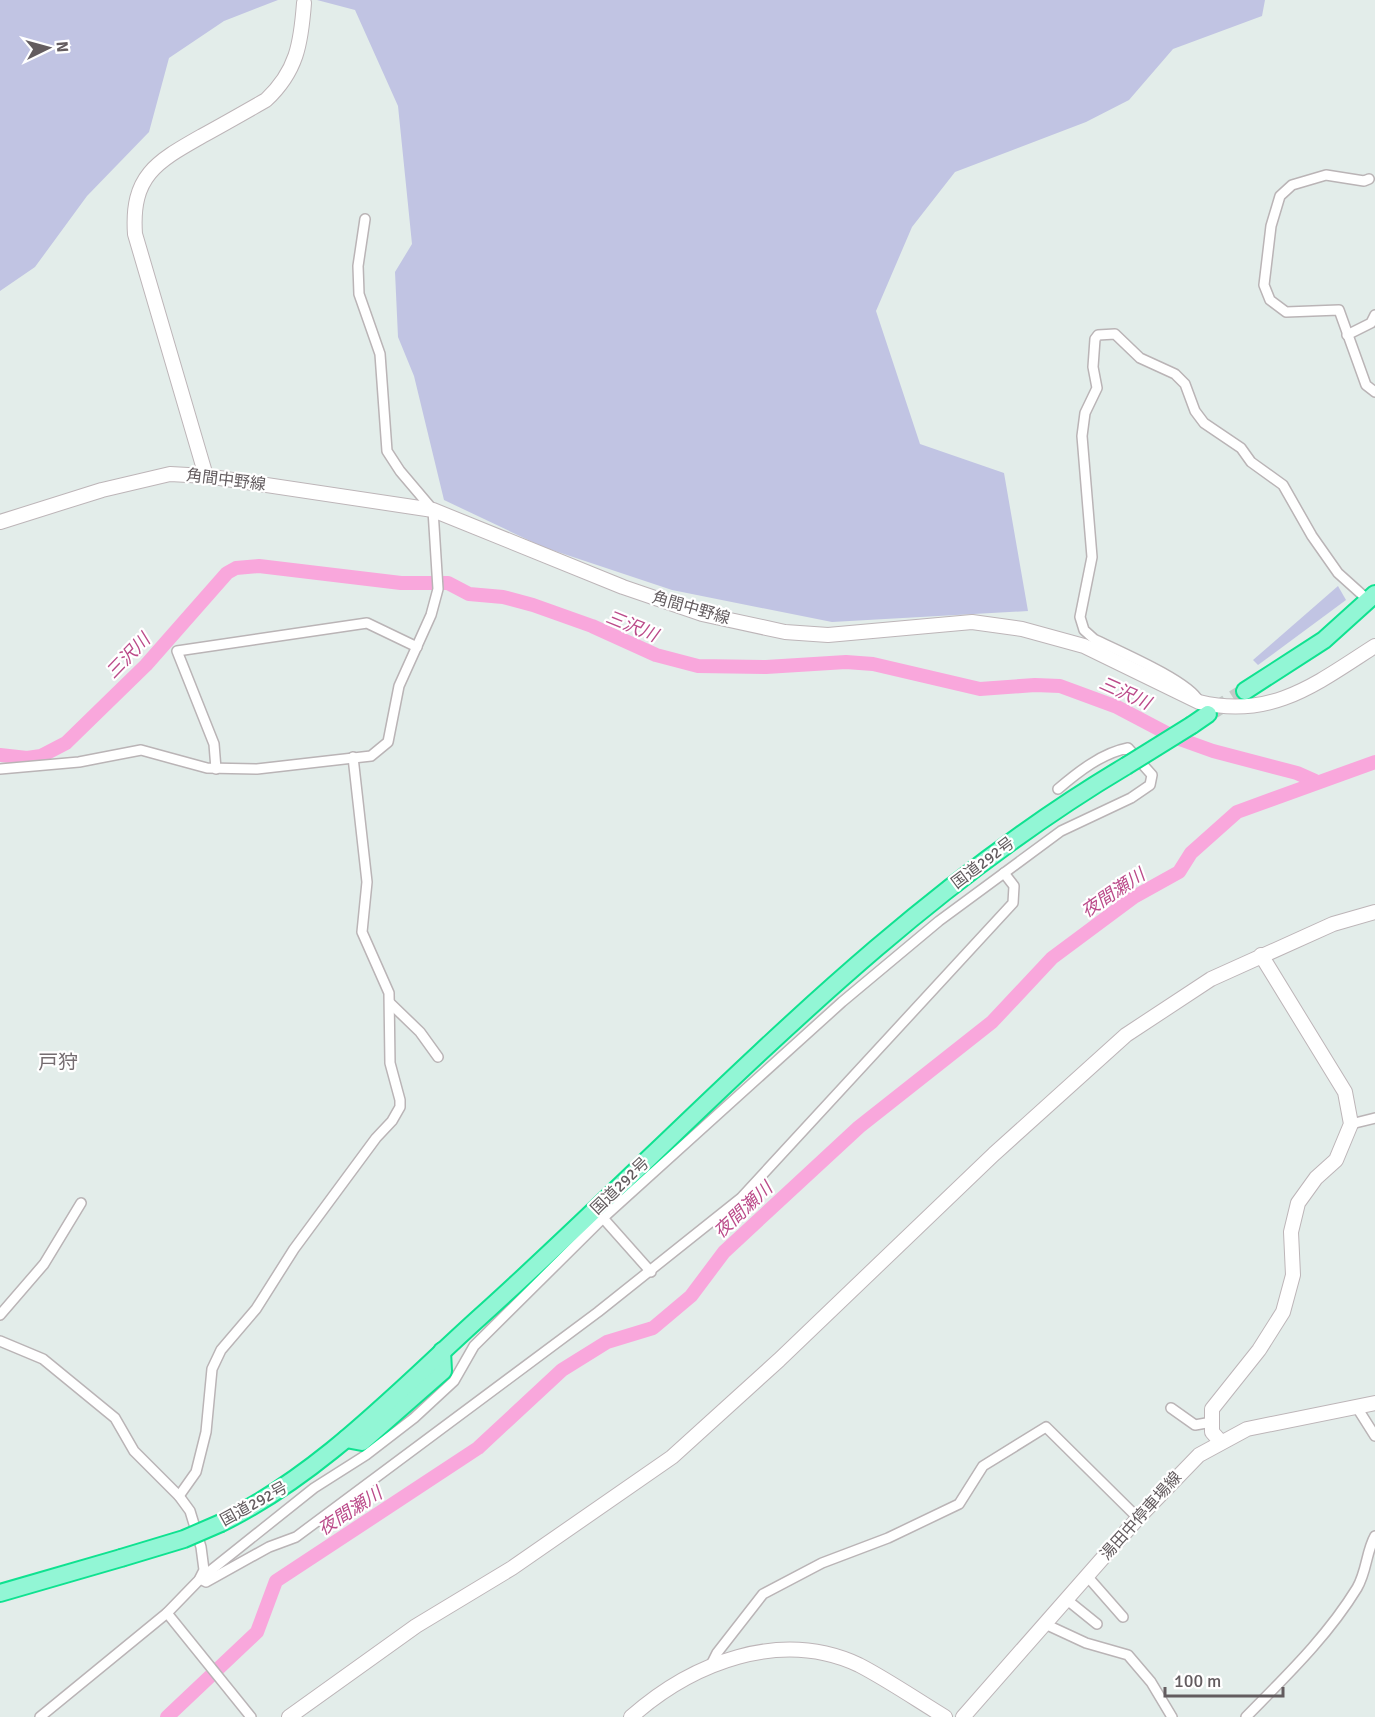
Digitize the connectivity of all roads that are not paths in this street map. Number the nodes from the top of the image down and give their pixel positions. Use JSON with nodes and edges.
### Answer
{"nodes":[{"id":1,"x":304,"y":3,"type":"dead end"},
{"id":2,"x":1369,"y":178,"type":"dead end"},
{"id":3,"x":365,"y":219,"type":"dead end"},
{"id":4,"x":1375,"y":315,"type":"edge"},
{"id":5,"x":1347,"y":335,"type":"junction"},
{"id":6,"x":1375,"y":392,"type":"edge"},
{"id":7,"x":206,"y":476,"type":"junction"},
{"id":8,"x":433,"y":510,"type":"junction"},
{"id":9,"x":0,"y":522,"type":"edge"},
{"id":10,"x":1371,"y":597,"type":"edge"},
{"id":11,"x":1375,"y":646,"type":"edge"},
{"id":12,"x":417,"y":647,"type":"junction"},
{"id":13,"x":1245,"y":691,"type":"tunnel mouth"},
{"id":14,"x":1204,"y":708,"type":"junction"},
{"id":15,"x":353,"y":757,"type":"junction"},
{"id":16,"x":0,"y":768,"type":"edge"},
{"id":17,"x":216,"y":769,"type":"junction"},
{"id":18,"x":1058,"y":789,"type":"dead end"},
{"id":19,"x":1004,"y":873,"type":"junction"},
{"id":20,"x":1375,"y":912,"type":"edge"},
{"id":21,"x":1261,"y":955,"type":"junction"},
{"id":22,"x":390,"y":1003,"type":"junction"},
{"id":23,"x":438,"y":1057,"type":"dead end"},
{"id":24,"x":1375,"y":1118,"type":"edge"},
{"id":25,"x":1351,"y":1124,"type":"junction"},
{"id":26,"x":81,"y":1203,"type":"dead end"},
{"id":27,"x":603,"y":1218,"type":"junction"},
{"id":28,"x":651,"y":1272,"type":"junction"},
{"id":29,"x":0,"y":1316,"type":"edge"},
{"id":30,"x":0,"y":1341,"type":"edge"},
{"id":31,"x":1375,"y":1403,"type":"edge"},
{"id":32,"x":1356,"y":1407,"type":"junction"},
{"id":33,"x":1171,"y":1408,"type":"dead end"},
{"id":34,"x":1212,"y":1422,"type":"junction"},
{"id":35,"x":1375,"y":1436,"type":"edge"},
{"id":36,"x":1220,"y":1441,"type":"junction"},
{"id":37,"x":179,"y":1496,"type":"junction"},
{"id":38,"x":1138,"y":1518,"type":"junction"},
{"id":39,"x":1375,"y":1536,"type":"edge"},
{"id":40,"x":64,"y":1574,"type":"junction"},
{"id":41,"x":1087,"y":1576,"type":"junction"},
{"id":42,"x":200,"y":1579,"type":"junction"},
{"id":43,"x":0,"y":1593,"type":"edge"},
{"id":44,"x":1066,"y":1599,"type":"junction"},
{"id":45,"x":0,"y":1605,"type":"edge"},
{"id":46,"x":170,"y":1616,"type":"junction"},
{"id":47,"x":1123,"y":1617,"type":"dead end"},
{"id":48,"x":1045,"y":1624,"type":"junction"},
{"id":49,"x":1097,"y":1624,"type":"dead end"},
{"id":50,"x":711,"y":1665,"type":"junction"},
{"id":51,"x":40,"y":1717,"type":"edge"},
{"id":52,"x":251,"y":1717,"type":"edge"},
{"id":53,"x":289,"y":1717,"type":"edge"},
{"id":54,"x":631,"y":1717,"type":"edge"},
{"id":55,"x":945,"y":1717,"type":"edge"},
{"id":56,"x":963,"y":1717,"type":"edge"},
{"id":57,"x":1172,"y":1717,"type":"edge"},
{"id":58,"x":1246,"y":1717,"type":"edge"}],
"edges":[{"from":1,"to":7,"type":"street"},
{"from":2,"to":5,"type":"street"},
{"from":3,"to":8,"type":"street"},
{"from":4,"to":5,"type":"street"},
{"from":5,"to":6,"type":"street"},
{"from":7,"to":8,"type":"street","name":"角間中野線"},
{"from":7,"to":9,"type":"street","name":"角間中野線"},
{"from":8,"to":12,"type":"street"},
{"from":8,"to":14,"type":"street","name":"角間中野線"},
{"from":10,"to":13,"type":"highway"},
{"from":10,"to":14,"type":"street"},
{"from":11,"to":14,"type":"street","name":"角間中野線"},
{"from":12,"to":15,"type":"street"},
{"from":12,"to":17,"type":"street"},
{"from":14,"to":40,"type":"highway","name":"国道292号","bridge":true},
{"from":15,"to":17,"type":"street"},
{"from":15,"to":22,"type":"street"},
{"from":16,"to":17,"type":"street"},
{"from":18,"to":19,"type":"street"},
{"from":19,"to":27,"type":"street"},
{"from":19,"to":28,"type":"street"},
{"from":20,"to":21,"type":"street"},
{"from":21,"to":25,"type":"street"},
{"from":21,"to":53,"type":"street"},
{"from":22,"to":23,"type":"street"},
{"from":22,"to":37,"type":"street"},
{"from":24,"to":25,"type":"street"},
{"from":25,"to":34,"type":"street"},
{"from":26,"to":29,"type":"street"},
{"from":27,"to":28,"type":"street"},
{"from":27,"to":42,"type":"street"},
{"from":28,"to":42,"type":"street"},
{"from":30,"to":37,"type":"street"},
{"from":31,"to":32,"type":"street","name":"湯田中停車場線"},
{"from":32,"to":35,"type":"street"},
{"from":32,"to":36,"type":"street","name":"湯田中停車場線"},
{"from":33,"to":34,"type":"street"},
{"from":34,"to":36,"type":"street"},
{"from":36,"to":38,"type":"street","name":"湯田中停車場線"},
{"from":37,"to":42,"type":"street"},
{"from":38,"to":41,"type":"street","name":"湯田中停車場線"},
{"from":38,"to":50,"type":"street"},
{"from":39,"to":58,"type":"street"},
{"from":40,"to":43,"type":"highway","name":"国道292号"},
{"from":40,"to":45,"type":"highway"},
{"from":41,"to":44,"type":"street","name":"湯田中停車場線"},
{"from":41,"to":47,"type":"street"},
{"from":42,"to":46,"type":"street"},
{"from":44,"to":48,"type":"street","name":"湯田中停車場線"},
{"from":44,"to":49,"type":"street"},
{"from":46,"to":51,"type":"street"},
{"from":46,"to":52,"type":"street"},
{"from":48,"to":56,"type":"street","name":"湯田中停車場線"},
{"from":48,"to":57,"type":"street"},
{"from":50,"to":54,"type":"street"},
{"from":50,"to":55,"type":"street"}]}
